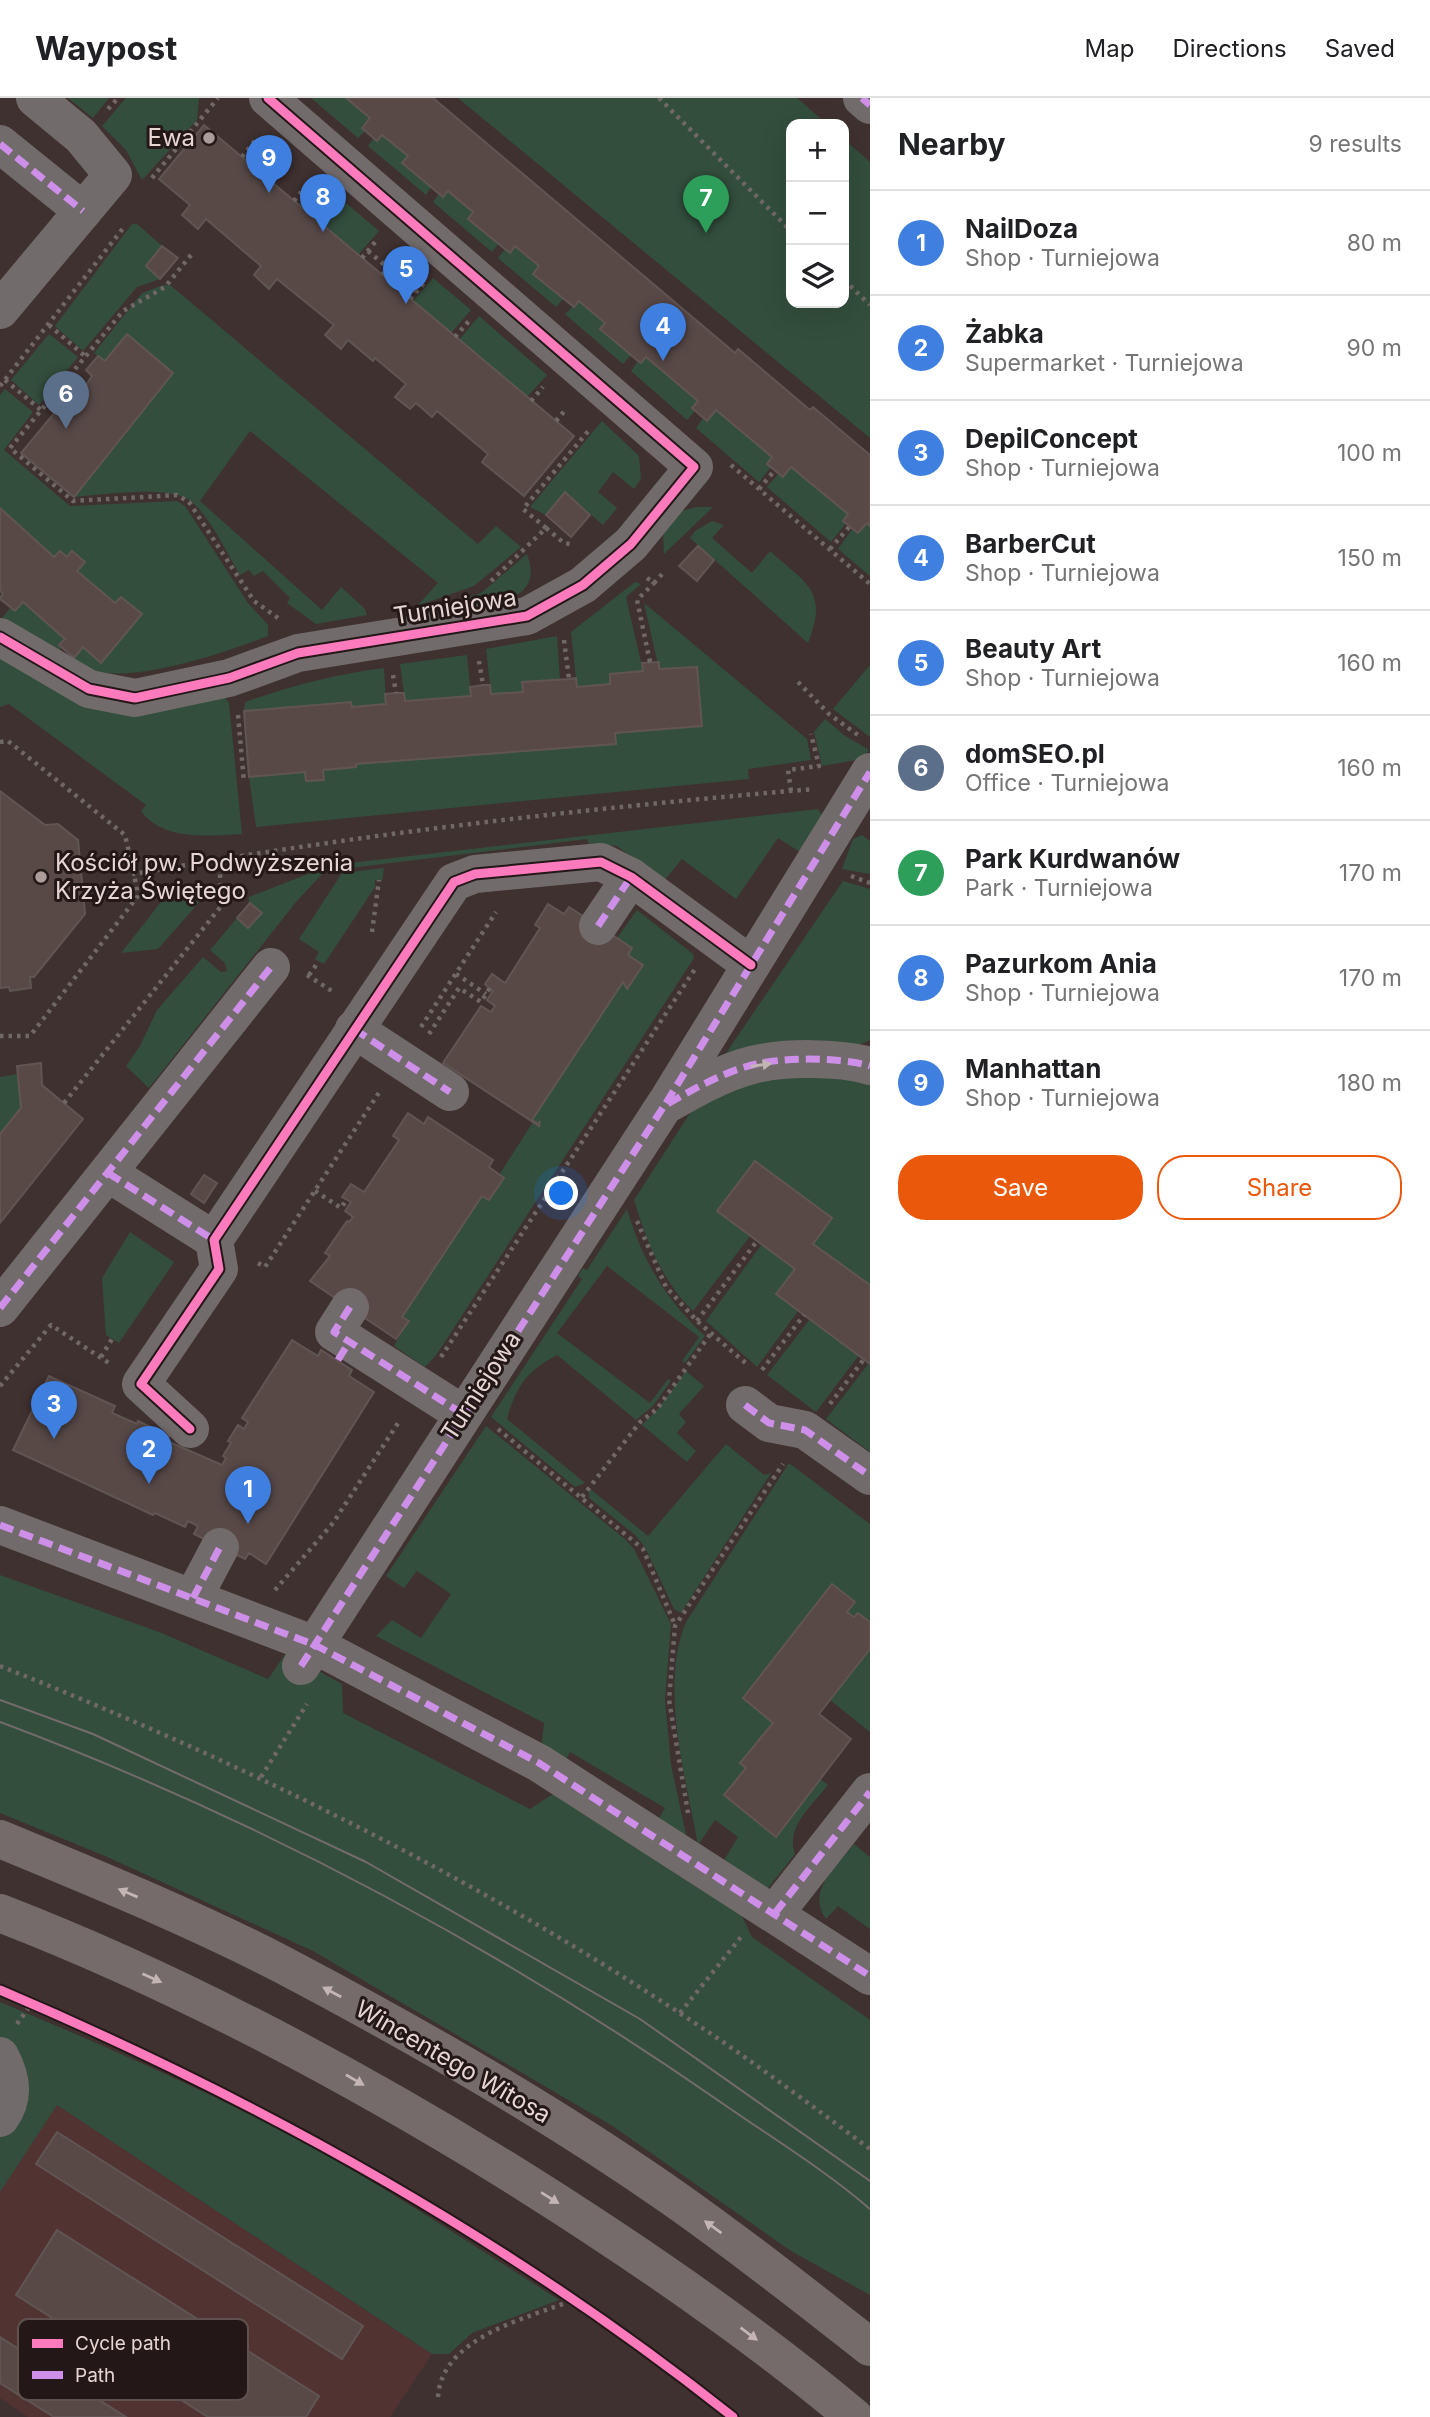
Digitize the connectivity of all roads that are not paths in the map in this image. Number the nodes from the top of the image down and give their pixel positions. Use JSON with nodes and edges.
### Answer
{"nodes":[{"id":1,"x":35,"y":98,"type":"edge"},
{"id":2,"x":268,"y":98,"type":"edge"},
{"id":3,"x":862,"y":98,"type":"edge"},
{"id":4,"x":870,"y":105,"type":"edge"},
{"id":5,"x":0,"y":144,"type":"edge"},
{"id":6,"x":83,"y":211,"type":"junction"},
{"id":7,"x":0,"y":310,"type":"edge"},
{"id":8,"x":0,"y":637,"type":"edge"},
{"id":9,"x":870,"y":772,"type":"edge"},
{"id":10,"x":631,"y":877,"type":"junction"},
{"id":11,"x":598,"y":926,"type":"dead end"},
{"id":12,"x":751,"y":965,"type":"junction"},
{"id":13,"x":271,"y":967,"type":"dead end"},
{"id":14,"x":354,"y":1029,"type":"junction"},
{"id":15,"x":870,"y":1066,"type":"edge"},
{"id":16,"x":450,"y":1092,"type":"dead end"},
{"id":17,"x":664,"y":1106,"type":"junction"},
{"id":18,"x":108,"y":1173,"type":"junction"},
{"id":19,"x":214,"y":1240,"type":"junction"},
{"id":20,"x":0,"y":1308,"type":"edge"},
{"id":21,"x":346,"y":1336,"type":"dead end"},
{"id":22,"x":758,"y":1386,"type":"road end"},
{"id":23,"x":466,"y":1410,"type":"junction"},
{"id":24,"x":190,"y":1429,"type":"dead end"},
{"id":25,"x":870,"y":1476,"type":"edge"},
{"id":26,"x":0,"y":1525,"type":"edge"},
{"id":27,"x":220,"y":1547,"type":"dead end"},
{"id":28,"x":193,"y":1598,"type":"junction"},
{"id":29,"x":317,"y":1657,"type":"junction"},
{"id":30,"x":870,"y":1792,"type":"edge"},
{"id":31,"x":0,"y":1839,"type":"edge"},
{"id":32,"x":0,"y":1913,"type":"edge"},
{"id":33,"x":762,"y":1920,"type":"junction"},
{"id":34,"x":870,"y":1976,"type":"edge"},
{"id":35,"x":0,"y":2056,"type":"edge"},
{"id":36,"x":0,"y":2118,"type":"edge"},
{"id":37,"x":870,"y":2347,"type":"edge"},
{"id":38,"x":854,"y":2417,"type":"edge"}],
"edges":[{"from":1,"to":6,"type":"street"},
{"from":2,"to":8,"type":"street","name":"Turniejowa"},
{"from":3,"to":4,"type":"street"},
{"from":5,"to":6,"type":"street"},
{"from":6,"to":7,"type":"street"},
{"from":9,"to":12,"type":"street","name":"Turniejowa"},
{"from":10,"to":11,"type":"street"},
{"from":10,"to":12,"type":"street"},
{"from":10,"to":14,"type":"street"},
{"from":12,"to":17,"type":"street","name":"Turniejowa"},
{"from":13,"to":18,"type":"street"},
{"from":14,"to":16,"type":"street"},
{"from":14,"to":19,"type":"street"},
{"from":17,"to":15,"type":"street","name":"Turniejowa","one_way":true},
{"from":17,"to":23,"type":"street","name":"Turniejowa"},
{"from":18,"to":19,"type":"street"},
{"from":18,"to":20,"type":"street"},
{"from":19,"to":24,"type":"street"},
{"from":21,"to":23,"type":"street"},
{"from":22,"to":25,"type":"street"},
{"from":23,"to":29,"type":"street","name":"Turniejowa"},
{"from":26,"to":28,"type":"street"},
{"from":27,"to":28,"type":"street"},
{"from":28,"to":29,"type":"street"},
{"from":29,"to":33,"type":"street"},
{"from":30,"to":33,"type":"street"},
{"from":37,"to":31,"type":"main road","name":"Wincentego Witosa","one_way":true},
{"from":32,"to":38,"type":"main road","one_way":true},
{"from":33,"to":34,"type":"street"},
{"from":35,"to":36,"type":"street"}]}
